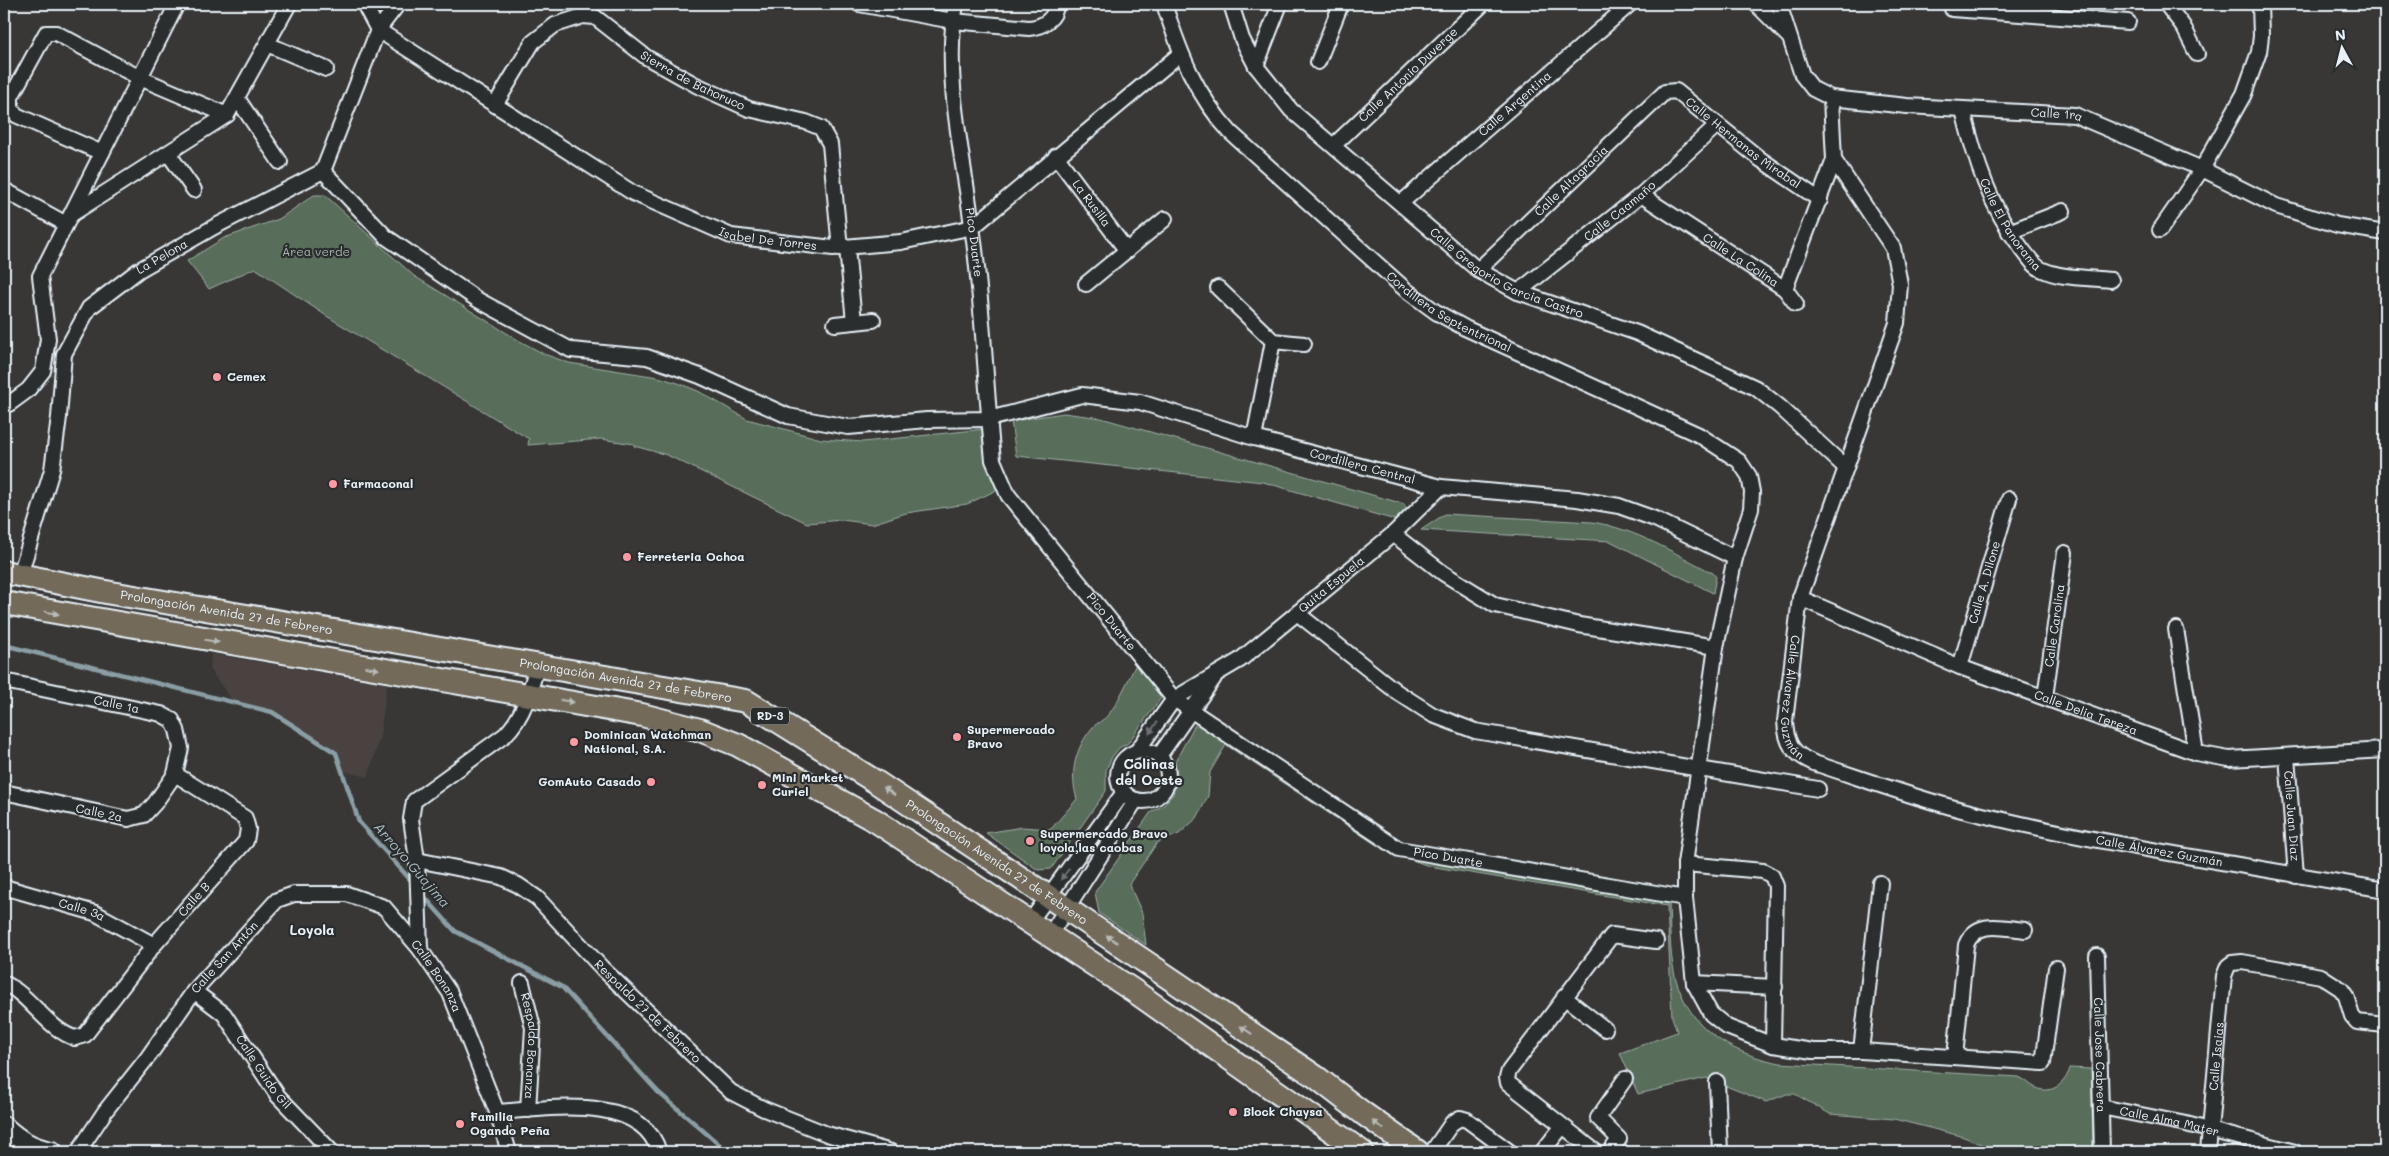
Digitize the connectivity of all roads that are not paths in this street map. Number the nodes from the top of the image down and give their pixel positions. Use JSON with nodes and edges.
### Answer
{"nodes":[{"id":1,"x":177,"y":4,"type":"edge"},
{"id":2,"x":289,"y":4,"type":"edge"},
{"id":3,"x":364,"y":4,"type":"edge"},
{"id":4,"x":398,"y":4,"type":"edge"},
{"id":5,"x":859,"y":4,"type":"edge"},
{"id":6,"x":956,"y":4,"type":"edge"},
{"id":7,"x":1056,"y":4,"type":"edge"},
{"id":8,"x":1164,"y":4,"type":"edge"},
{"id":9,"x":1231,"y":4,"type":"edge"},
{"id":10,"x":1280,"y":4,"type":"edge"},
{"id":11,"x":1341,"y":4,"type":"edge"},
{"id":12,"x":1483,"y":4,"type":"edge"},
{"id":13,"x":1630,"y":4,"type":"edge"},
{"id":14,"x":1756,"y":4,"type":"edge"},
{"id":15,"x":1780,"y":4,"type":"edge"},
{"id":16,"x":2166,"y":4,"type":"edge"},
{"id":17,"x":2260,"y":4,"type":"edge"},
{"id":18,"x":1952,"y":9,"type":"dead end"},
{"id":19,"x":2028,"y":9,"type":"edge"},
{"id":20,"x":953,"y":20,"type":"junction"},
{"id":21,"x":2128,"y":22,"type":"dead end"},
{"id":22,"x":378,"y":30,"type":"junction"},
{"id":23,"x":1790,"y":38,"type":"junction"},
{"id":24,"x":267,"y":44,"type":"junction"},
{"id":25,"x":1180,"y":54,"type":"junction"},
{"id":26,"x":2197,"y":54,"type":"dead end"},
{"id":27,"x":1318,"y":62,"type":"dead end"},
{"id":28,"x":1256,"y":66,"type":"junction"},
{"id":29,"x":326,"y":69,"type":"dead end"},
{"id":30,"x":140,"y":78,"type":"junction"},
{"id":31,"x":1665,"y":92,"type":"joint"},
{"id":32,"x":237,"y":98,"type":"junction"},
{"id":33,"x":1831,"y":98,"type":"junction"},
{"id":34,"x":495,"y":105,"type":"junction"},
{"id":35,"x":1963,"y":110,"type":"junction"},
{"id":36,"x":228,"y":115,"type":"junction"},
{"id":37,"x":1718,"y":125,"type":"junction"},
{"id":38,"x":1334,"y":145,"type":"junction"},
{"id":39,"x":102,"y":153,"type":"junction"},
{"id":40,"x":168,"y":153,"type":"junction"},
{"id":41,"x":1056,"y":156,"type":"junction"},
{"id":42,"x":1834,"y":160,"type":"junction"},
{"id":43,"x":280,"y":162,"type":"dead end"},
{"id":44,"x":2202,"y":169,"type":"junction"},
{"id":45,"x":323,"y":171,"type":"junction"},
{"id":46,"x":194,"y":190,"type":"dead end"},
{"id":47,"x":5,"y":194,"type":"edge"},
{"id":48,"x":1641,"y":195,"type":"junction"},
{"id":49,"x":1820,"y":200,"type":"junction"},
{"id":50,"x":1401,"y":202,"type":"junction"},
{"id":51,"x":2063,"y":211,"type":"dead end"},
{"id":52,"x":1164,"y":219,"type":"dead end"},
{"id":53,"x":69,"y":220,"type":"junction"},
{"id":54,"x":973,"y":227,"type":"junction"},
{"id":55,"x":2160,"y":230,"type":"dead end"},
{"id":56,"x":2009,"y":232,"type":"junction"},
{"id":57,"x":2385,"y":232,"type":"edge"},
{"id":58,"x":844,"y":248,"type":"junction"},
{"id":59,"x":1127,"y":251,"type":"junction"},
{"id":60,"x":1478,"y":270,"type":"junction"},
{"id":61,"x":2110,"y":280,"type":"dead end"},
{"id":62,"x":1086,"y":284,"type":"dead end"},
{"id":63,"x":1218,"y":288,"type":"dead end"},
{"id":64,"x":1784,"y":289,"type":"junction"},
{"id":65,"x":1518,"y":292,"type":"junction"},
{"id":66,"x":1796,"y":304,"type":"dead end"},
{"id":67,"x":873,"y":320,"type":"dead end"},
{"id":68,"x":854,"y":322,"type":"junction"},
{"id":69,"x":835,"y":324,"type":"dead end"},
{"id":70,"x":1273,"y":341,"type":"junction"},
{"id":71,"x":1304,"y":344,"type":"dead end"},
{"id":72,"x":4,"y":404,"type":"edge"},
{"id":73,"x":989,"y":419,"type":"junction"},
{"id":74,"x":1254,"y":438,"type":"junction"},
{"id":75,"x":1846,"y":468,"type":"junction"},
{"id":76,"x":1441,"y":487,"type":"junction"},
{"id":77,"x":2009,"y":499,"type":"dead end"},
{"id":78,"x":1393,"y":534,"type":"junction"},
{"id":79,"x":2065,"y":553,"type":"dead end"},
{"id":80,"x":1735,"y":558,"type":"junction"},
{"id":81,"x":12,"y":573,"type":"edge"},
{"id":82,"x":111,"y":593,"type":"junction"},
{"id":83,"x":1800,"y":598,"type":"junction"},
{"id":84,"x":4,"y":604,"type":"edge"},
{"id":85,"x":1297,"y":613,"type":"junction"},
{"id":86,"x":106,"y":623,"type":"junction"},
{"id":87,"x":2176,"y":629,"type":"dead end"},
{"id":88,"x":1716,"y":647,"type":"junction"},
{"id":89,"x":536,"y":665,"type":"junction"},
{"id":90,"x":1960,"y":667,"type":"junction"},
{"id":91,"x":1216,"y":676,"type":"junction"},
{"id":92,"x":4,"y":682,"type":"edge"},
{"id":93,"x":529,"y":694,"type":"junction"},
{"id":94,"x":2045,"y":697,"type":"junction"},
{"id":95,"x":1174,"y":699,"type":"junction"},
{"id":96,"x":1193,"y":710,"type":"junction"},
{"id":97,"x":2385,"y":750,"type":"edge"},
{"id":98,"x":1137,"y":751,"type":"junction"},
{"id":99,"x":2196,"y":753,"type":"junction"},
{"id":100,"x":1159,"y":756,"type":"junction"},
{"id":101,"x":2287,"y":756,"type":"junction"},
{"id":102,"x":1698,"y":769,"type":"junction"},
{"id":103,"x":176,"y":774,"type":"junction"},
{"id":104,"x":1818,"y":789,"type":"dead end"},
{"id":105,"x":4,"y":792,"type":"edge"},
{"id":106,"x":1130,"y":796,"type":"junction"},
{"id":107,"x":417,"y":860,"type":"junction"},
{"id":108,"x":1685,"y":864,"type":"junction"},
{"id":109,"x":2296,"y":876,"type":"junction"},
{"id":110,"x":1880,"y":883,"type":"dead end"},
{"id":111,"x":4,"y":887,"type":"edge"},
{"id":112,"x":2385,"y":890,"type":"edge"},
{"id":113,"x":1048,"y":897,"type":"junction"},
{"id":114,"x":1685,"y":898,"type":"junction"},
{"id":115,"x":1067,"y":909,"type":"junction"},
{"id":116,"x":1029,"y":923,"type":"junction"},
{"id":117,"x":2025,"y":930,"type":"dead end"},
{"id":118,"x":1049,"y":936,"type":"junction"},
{"id":119,"x":1656,"y":941,"type":"dead end"},
{"id":120,"x":154,"y":945,"type":"junction"},
{"id":121,"x":420,"y":949,"type":"junction"},
{"id":122,"x":2097,"y":956,"type":"dead end"},
{"id":123,"x":2056,"y":968,"type":"dead end"},
{"id":124,"x":522,"y":982,"type":"dead end"},
{"id":125,"x":4,"y":983,"type":"edge"},
{"id":126,"x":1694,"y":984,"type":"junction"},
{"id":127,"x":1776,"y":987,"type":"junction"},
{"id":128,"x":194,"y":991,"type":"junction"},
{"id":129,"x":1564,"y":997,"type":"junction"},
{"id":130,"x":2385,"y":1025,"type":"edge"},
{"id":131,"x":1605,"y":1029,"type":"dead end"},
{"id":132,"x":1773,"y":1044,"type":"junction"},
{"id":133,"x":1861,"y":1052,"type":"junction"},
{"id":134,"x":1955,"y":1057,"type":"junction"},
{"id":135,"x":1626,"y":1078,"type":"dead end"},
{"id":136,"x":1717,"y":1082,"type":"dead end"},
{"id":137,"x":2101,"y":1107,"type":"junction"},
{"id":138,"x":528,"y":1110,"type":"junction"},
{"id":139,"x":497,"y":1112,"type":"junction"},
{"id":140,"x":4,"y":1127,"type":"edge"},
{"id":141,"x":1562,"y":1127,"type":"junction"},
{"id":142,"x":2211,"y":1130,"type":"junction"},
{"id":143,"x":43,"y":1152,"type":"edge"},
{"id":144,"x":78,"y":1152,"type":"edge"},
{"id":145,"x":332,"y":1152,"type":"edge"},
{"id":146,"x":509,"y":1152,"type":"edge"},
{"id":147,"x":659,"y":1152,"type":"edge"},
{"id":148,"x":891,"y":1152,"type":"edge"},
{"id":149,"x":1362,"y":1152,"type":"edge"},
{"id":150,"x":1418,"y":1152,"type":"edge"},
{"id":151,"x":1432,"y":1152,"type":"edge"},
{"id":152,"x":1510,"y":1152,"type":"edge"},
{"id":153,"x":1542,"y":1152,"type":"edge"},
{"id":154,"x":1596,"y":1152,"type":"edge"},
{"id":155,"x":1610,"y":1152,"type":"edge"},
{"id":156,"x":1720,"y":1152,"type":"edge"},
{"id":157,"x":2102,"y":1152,"type":"edge"},
{"id":158,"x":2208,"y":1152,"type":"edge"},
{"id":159,"x":2295,"y":1152,"type":"edge"}],
"edges":[{"from":1,"to":30,"type":"street"},
{"from":2,"to":24,"type":"street"},
{"from":3,"to":22,"type":"street","name":"Isabel De Torres"},
{"from":4,"to":22,"type":"street"},
{"from":5,"to":20,"type":"street"},
{"from":6,"to":20,"type":"street","name":"Pico Duarte"},
{"from":7,"to":20,"type":"street"},
{"from":8,"to":25,"type":"street","name":"Cordillera Septentrional"},
{"from":9,"to":28,"type":"street","name":"Calle Gregorio Garcia Castro"},
{"from":10,"to":28,"type":"street"},
{"from":11,"to":27,"type":"street"},
{"from":12,"to":38,"type":"street","name":"Calle Antonio Duverge"},
{"from":13,"to":50,"type":"street","name":"Calle Argentina"},
{"from":14,"to":23,"type":"street","name":"Calle 1ra"},
{"from":15,"to":23,"type":"street"},
{"from":16,"to":26,"type":"street"},
{"from":17,"to":44,"type":"street"},
{"from":18,"to":19,"type":"street"},
{"from":19,"to":21,"type":"street"},
{"from":20,"to":54,"type":"street","name":"Pico Duarte"},
{"from":22,"to":34,"type":"street","name":"Isabel De Torres"},
{"from":22,"to":45,"type":"street"},
{"from":23,"to":33,"type":"street","name":"Calle 1ra"},
{"from":24,"to":29,"type":"street"},
{"from":24,"to":32,"type":"street"},
{"from":25,"to":41,"type":"street","name":"Isabel De Torres"},
{"from":25,"to":80,"type":"street","name":"Cordillera Septentrional"},
{"from":28,"to":38,"type":"street","name":"Calle Gregorio Garcia Castro"},
{"from":30,"to":36,"type":"street"},
{"from":30,"to":39,"type":"street"},
{"from":30,"to":39,"type":"street"},
{"from":31,"to":37,"type":"street","name":"Calle Hermanas Mirabal"},
{"from":31,"to":60,"type":"street","name":"Calle Altagracia"},
{"from":32,"to":36,"type":"street"},
{"from":32,"to":43,"type":"street"},
{"from":33,"to":35,"type":"street","name":"Calle 1ra"},
{"from":33,"to":42,"type":"street"},
{"from":34,"to":58,"type":"street","name":"Isabel De Torres"},
{"from":34,"to":58,"type":"street","name":"Sierra de Bahoruco"},
{"from":35,"to":44,"type":"street","name":"Calle 1ra"},
{"from":35,"to":56,"type":"street","name":"Calle El Panorama"},
{"from":36,"to":40,"type":"street"},
{"from":37,"to":48,"type":"street","name":"Calle Caamaño"},
{"from":37,"to":49,"type":"street","name":"Calle Hermanas Mirabal"},
{"from":38,"to":50,"type":"street","name":"Calle Gregorio Garcia Castro"},
{"from":39,"to":53,"type":"street"},
{"from":40,"to":46,"type":"street"},
{"from":40,"to":53,"type":"street"},
{"from":41,"to":54,"type":"street","name":"Isabel De Torres"},
{"from":41,"to":59,"type":"street","name":"La Rusilla"},
{"from":42,"to":49,"type":"street","name":"Calle La Colina"},
{"from":42,"to":75,"type":"street","name":"Calle Álvarez Guzmán"},
{"from":44,"to":55,"type":"street"},
{"from":44,"to":57,"type":"street","name":"Calle 1ra"},
{"from":45,"to":73,"type":"street","name":"Cordillera Central"},
{"from":45,"to":81,"type":"street","name":"La Pelona"},
{"from":47,"to":53,"type":"street"},
{"from":48,"to":64,"type":"street","name":"Calle La Colina"},
{"from":48,"to":65,"type":"street","name":"Calle Caamaño"},
{"from":49,"to":64,"type":"street","name":"Calle La Colina"},
{"from":50,"to":60,"type":"street","name":"Calle Gregorio Garcia Castro"},
{"from":51,"to":56,"type":"street"},
{"from":52,"to":59,"type":"street"},
{"from":53,"to":72,"type":"street"},
{"from":54,"to":58,"type":"street","name":"Isabel De Torres"},
{"from":54,"to":73,"type":"street","name":"Pico Duarte"},
{"from":56,"to":61,"type":"street","name":"Calle El Panorama"},
{"from":58,"to":68,"type":"street","name":"Sierra de Bahoruco"},
{"from":59,"to":62,"type":"street"},
{"from":60,"to":65,"type":"street","name":"Calle Gregorio Garcia Castro"},
{"from":63,"to":70,"type":"street"},
{"from":64,"to":66,"type":"street"},
{"from":65,"to":75,"type":"street","name":"Calle Gregorio Garcia Castro"},
{"from":67,"to":68,"type":"street"},
{"from":68,"to":69,"type":"street"},
{"from":70,"to":71,"type":"street"},
{"from":70,"to":74,"type":"street"},
{"from":73,"to":74,"type":"street","name":"Cordillera Central"},
{"from":73,"to":95,"type":"street","name":"Pico Duarte"},
{"from":74,"to":76,"type":"street","name":"Cordillera Central"},
{"from":75,"to":83,"type":"street","name":"Calle Álvarez Guzmán"},
{"from":76,"to":78,"type":"street","name":"Quita Espuela"},
{"from":76,"to":80,"type":"street","name":"Cordillera Central"},
{"from":77,"to":90,"type":"street","name":"Calle A. Dilone"},
{"from":78,"to":85,"type":"street","name":"Quita Espuela"},
{"from":78,"to":88,"type":"street"},
{"from":79,"to":94,"type":"street","name":"Calle Carolina"},
{"from":80,"to":88,"type":"street","name":"Cordillera Septentrional"},
{"from":81,"to":82,"type":"main road","name":"Prolongación Avenida 27 de Febrero","number":"RD-3"},
{"from":82,"to":86,"type":"main road"},
{"from":82,"to":89,"type":"main road","name":"Prolongación Avenida 27 de Febrero","number":"RD-3"},
{"from":83,"to":90,"type":"street","name":"Calle Delia Tereza"},
{"from":83,"to":109,"type":"street","name":"Calle Álvarez Guzmán"},
{"from":84,"to":86,"type":"main road","one_way":true},
{"from":85,"to":91,"type":"street","name":"Quita Espuela"},
{"from":85,"to":102,"type":"street"},
{"from":86,"to":93,"type":"main road","one_way":true},
{"from":87,"to":99,"type":"street"},
{"from":88,"to":102,"type":"street","name":"Cordillera Septentrional"},
{"from":89,"to":93,"type":"street","name":"Calle Bonanza"},
{"from":113,"to":89,"type":"main road","name":"Prolongación Avenida 27 de Febrero","number":"RD-3","one_way":true},
{"from":90,"to":94,"type":"street","name":"Calle Delia Tereza"},
{"from":91,"to":95,"type":"street"},
{"from":91,"to":96,"type":"street"},
{"from":92,"to":103,"type":"street","name":"Calle 1a"},
{"from":93,"to":107,"type":"street","name":"Calle Bonanza"},
{"from":93,"to":116,"type":"main road","one_way":true},
{"from":94,"to":99,"type":"street","name":"Calle Delia Tereza"},
{"from":95,"to":96,"type":"street","name":"Pico Duarte"},
{"from":95,"to":98,"type":"street","one_way":true},
{"from":96,"to":100,"type":"street"},
{"from":96,"to":114,"type":"street","name":"Pico Duarte"},
{"from":97,"to":101,"type":"street","name":"Calle Delia Tereza"},
{"from":98,"to":100,"type":"street"},
{"from":98,"to":106,"type":"street"},
{"from":99,"to":101,"type":"street","name":"Calle Delia Tereza"},
{"from":100,"to":106,"type":"street"},
{"from":101,"to":109,"type":"street","name":"Calle Juan Diaz"},
{"from":102,"to":104,"type":"street"},
{"from":102,"to":108,"type":"street","name":"Cordillera Septentrional"},
{"from":103,"to":105,"type":"street","name":"Calle 2a"},
{"from":103,"to":120,"type":"street","name":"Calle B"},
{"from":106,"to":113,"type":"street","one_way":true},
{"from":106,"to":115,"type":"street"},
{"from":107,"to":121,"type":"street","name":"Calle Bonanza"},
{"from":107,"to":148,"type":"street","name":"Respaldo 27 de Febrero"},
{"from":108,"to":114,"type":"street","name":"Cordillera Septentrional"},
{"from":108,"to":127,"type":"street"},
{"from":109,"to":112,"type":"street","name":"Calle Álvarez Guzmán"},
{"from":110,"to":133,"type":"street"},
{"from":111,"to":120,"type":"street","name":"Calle 3a"},
{"from":113,"to":115,"type":"main road","name":"Prolongación Avenida 27 de Febrero","number":"RD-3"},
{"from":113,"to":116,"type":"street"},
{"from":114,"to":126,"type":"street","name":"Cordillera Septentrional"},
{"from":115,"to":118,"type":"street"},
{"from":150,"to":115,"type":"main road","name":"Prolongación Avenida 27 de Febrero","number":"RD-3","one_way":true},
{"from":116,"to":118,"type":"main road"},
{"from":117,"to":134,"type":"street"},
{"from":118,"to":149,"type":"main road"},
{"from":119,"to":129,"type":"street"},
{"from":120,"to":125,"type":"street","name":"Calle B"},
{"from":121,"to":128,"type":"street","name":"Calle San Antón"},
{"from":121,"to":139,"type":"street","name":"Calle Bonanza"},
{"from":122,"to":137,"type":"street","name":"Calle Jose Cabrera"},
{"from":123,"to":134,"type":"street"},
{"from":124,"to":138,"type":"street","name":"Respaldo Bonanza"},
{"from":126,"to":127,"type":"street"},
{"from":126,"to":132,"type":"street"},
{"from":127,"to":132,"type":"street"},
{"from":128,"to":144,"type":"street","name":"Calle San Antón"},
{"from":128,"to":145,"type":"street","name":"Calle Guido Gil"},
{"from":129,"to":131,"type":"street"},
{"from":129,"to":141,"type":"street"},
{"from":130,"to":142,"type":"street","name":"Calle Isaias"},
{"from":132,"to":133,"type":"street"},
{"from":133,"to":134,"type":"street"},
{"from":135,"to":155,"type":"street"},
{"from":136,"to":156,"type":"street"},
{"from":137,"to":142,"type":"street","name":"Calle Alma Mater"},
{"from":137,"to":157,"type":"street","name":"Calle Jose Cabrera"},
{"from":138,"to":139,"type":"street"},
{"from":138,"to":147,"type":"street"},
{"from":139,"to":146,"type":"street","name":"Calle Bonanza"},
{"from":140,"to":143,"type":"street"},
{"from":141,"to":153,"type":"street"},
{"from":141,"to":154,"type":"street"},
{"from":142,"to":158,"type":"street","name":"Calle Isaias"},
{"from":142,"to":159,"type":"street","name":"Calle Alma Mater"},
{"from":151,"to":152,"type":"street"}]}
